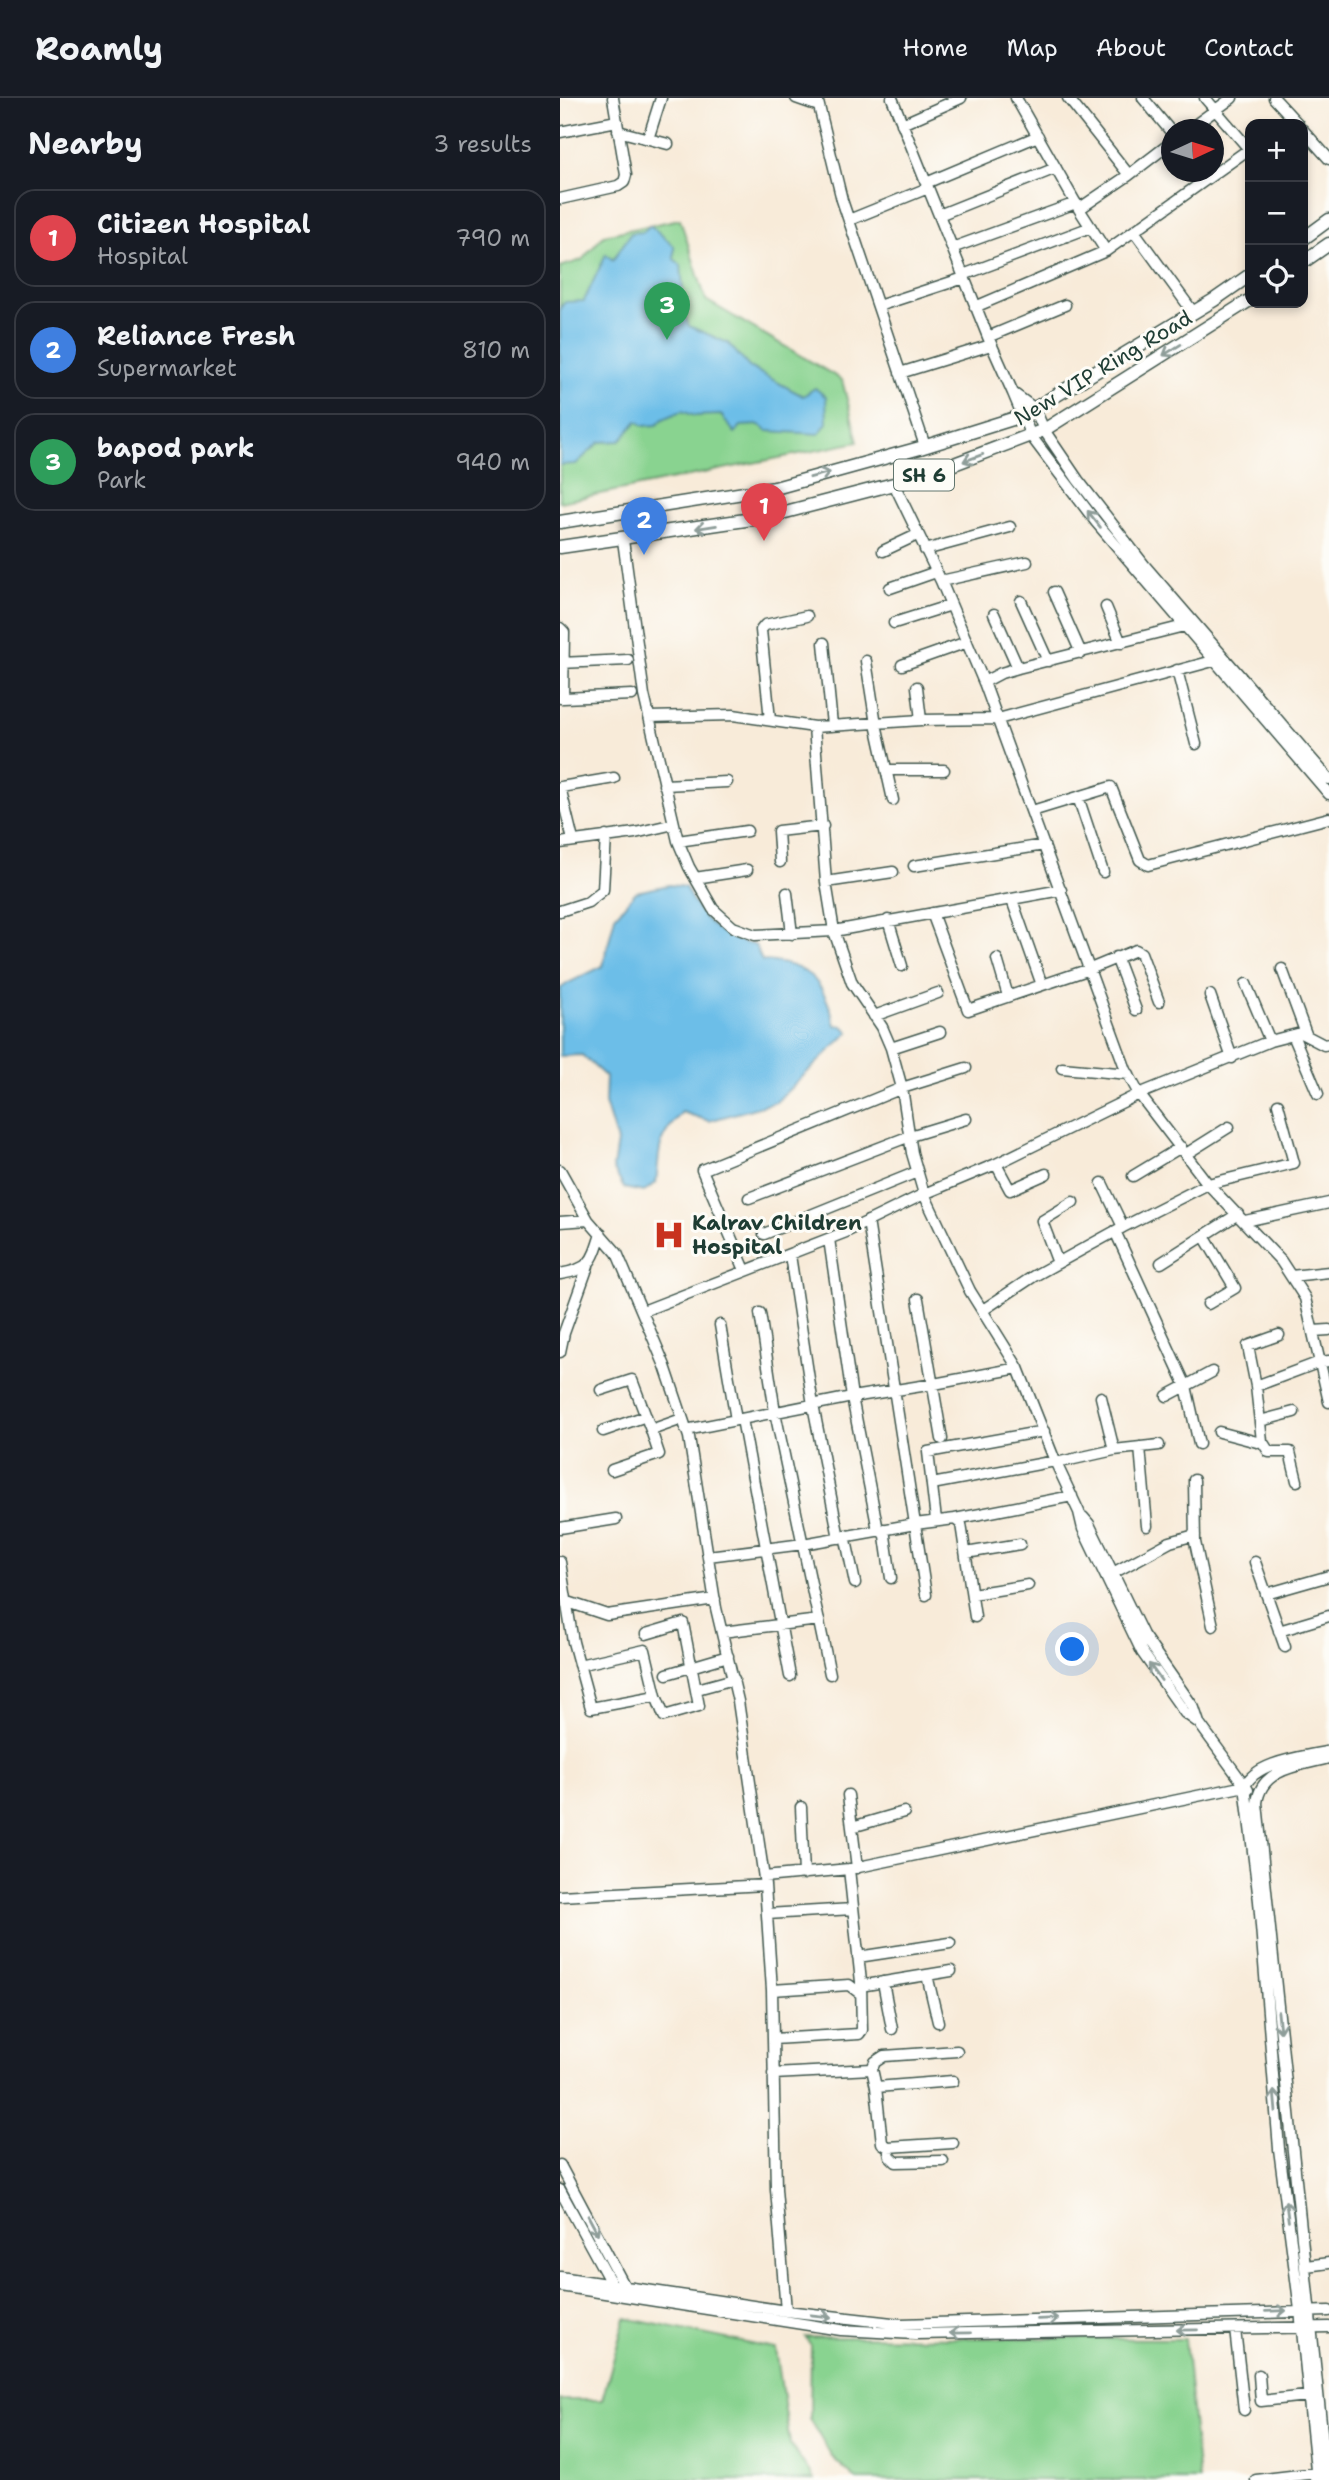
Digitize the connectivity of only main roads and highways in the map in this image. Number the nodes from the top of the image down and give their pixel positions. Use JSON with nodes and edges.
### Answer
{"nodes":[{"id":1,"x":1329,"y":220,"type":"edge"},
{"id":2,"x":1308,"y":235,"type":"edge"},
{"id":3,"x":1329,"y":244,"type":"edge"},
{"id":4,"x":1308,"y":259,"type":"edge"},
{"id":5,"x":1245,"y":278,"type":"edge"},
{"id":6,"x":1245,"y":303,"type":"edge"},
{"id":7,"x":560,"y":522,"type":"edge"},
{"id":8,"x":560,"y":547,"type":"edge"}],
"edges":[{"from":1,"to":2,"type":"main road"},
{"from":3,"to":4,"type":"main road"},
{"from":7,"to":5,"type":"main road","name":"New VIP Ring Road","one_way":true},
{"from":6,"to":8,"type":"main road","name":"New VIP Ring Road","number":"SH 6","one_way":true}]}
